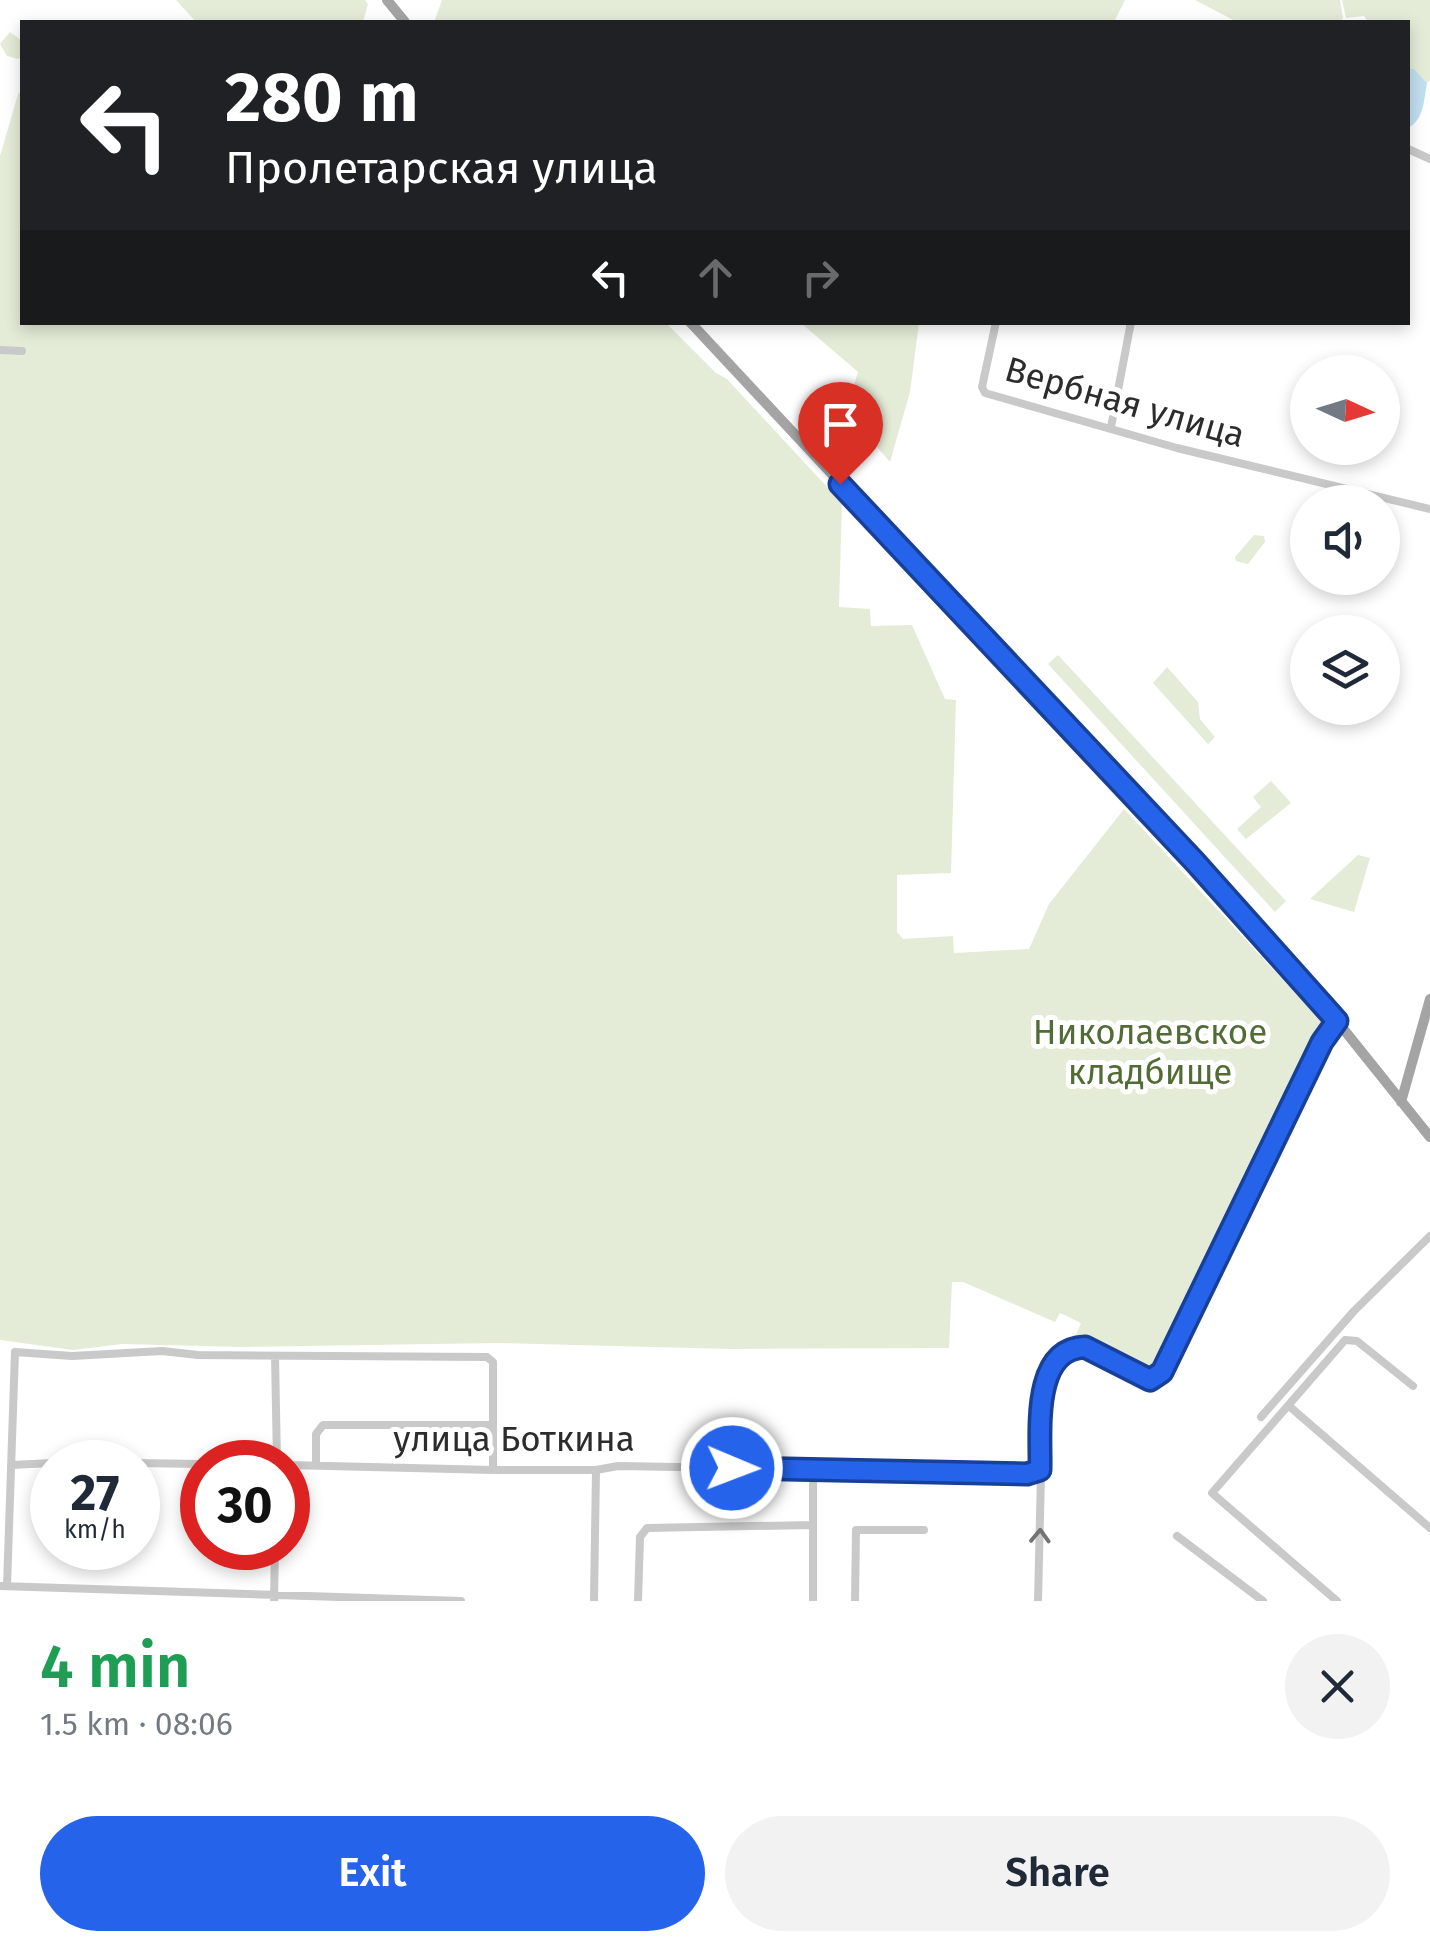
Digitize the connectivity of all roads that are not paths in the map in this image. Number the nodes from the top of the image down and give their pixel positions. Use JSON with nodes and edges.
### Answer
{"nodes":[{"id":1,"x":387,"y":0,"type":"edge"},
{"id":2,"x":403,"y":20,"type":"edge"},
{"id":3,"x":693,"y":325,"type":"edge"},
{"id":4,"x":995,"y":325,"type":"edge"},
{"id":5,"x":1130,"y":325,"type":"edge"},
{"id":6,"x":0,"y":350,"type":"edge"},
{"id":7,"x":22,"y":351,"type":"dead end"},
{"id":8,"x":1111,"y":427,"type":"junction"},
{"id":9,"x":1430,"y":509,"type":"edge"},
{"id":10,"x":1430,"y":998,"type":"edge"},
{"id":11,"x":1337,"y":1021,"type":"junction"},
{"id":12,"x":1401,"y":1102,"type":"junction"},
{"id":13,"x":1430,"y":1137,"type":"edge"},
{"id":14,"x":1430,"y":1236,"type":"edge"},
{"id":15,"x":276,"y":1356,"type":"junction"},
{"id":16,"x":1413,"y":1386,"type":"dead end"},
{"id":17,"x":1289,"y":1406,"type":"junction"},
{"id":18,"x":1261,"y":1417,"type":"dead end"},
{"id":19,"x":493,"y":1425,"type":"junction"},
{"id":20,"x":277,"y":1440,"type":"edge"},
{"id":21,"x":0,"y":1451,"type":"edge"},
{"id":22,"x":12,"y":1452,"type":"junction"},
{"id":23,"x":12,"y":1464,"type":"junction"},
{"id":24,"x":30,"y":1464,"type":"edge"},
{"id":25,"x":310,"y":1464,"type":"edge"},
{"id":26,"x":316,"y":1464,"type":"junction"},
{"id":27,"x":493,"y":1470,"type":"junction"},
{"id":28,"x":596,"y":1470,"type":"junction"},
{"id":29,"x":813,"y":1470,"type":"junction"},
{"id":30,"x":1040,"y":1470,"type":"junction"},
{"id":31,"x":812,"y":1525,"type":"junction"},
{"id":32,"x":1430,"y":1528,"type":"edge"},
{"id":33,"x":924,"y":1530,"type":"dead end"},
{"id":34,"x":1177,"y":1536,"type":"dead end"},
{"id":35,"x":275,"y":1570,"type":"edge"},
{"id":36,"x":7,"y":1586,"type":"edge"},
{"id":37,"x":274,"y":1599,"type":"edge"},
{"id":38,"x":12,"y":1601,"type":"edge"},
{"id":39,"x":461,"y":1601,"type":"edge"},
{"id":40,"x":594,"y":1601,"type":"edge"},
{"id":41,"x":638,"y":1601,"type":"edge"},
{"id":42,"x":814,"y":1601,"type":"edge"},
{"id":43,"x":855,"y":1601,"type":"edge"},
{"id":44,"x":1038,"y":1601,"type":"edge"},
{"id":45,"x":1262,"y":1601,"type":"edge"},
{"id":46,"x":1337,"y":1601,"type":"edge"}],
"edges":[{"from":1,"to":2,"type":"main road"},
{"from":3,"to":11,"type":"main road"},
{"from":4,"to":8,"type":"street","name":"Вербная улица"},
{"from":5,"to":8,"type":"street"},
{"from":6,"to":7,"type":"street"},
{"from":8,"to":9,"type":"street","name":"Вербная улица"},
{"from":10,"to":12,"type":"main road"},
{"from":11,"to":12,"type":"main road"},
{"from":11,"to":30,"type":"street"},
{"from":12,"to":13,"type":"main road"},
{"from":14,"to":18,"type":"street"},
{"from":15,"to":19,"type":"street"},
{"from":15,"to":20,"type":"street"},
{"from":15,"to":22,"type":"street"},
{"from":16,"to":17,"type":"street"},
{"from":17,"to":32,"type":"street"},
{"from":17,"to":46,"type":"street"},
{"from":19,"to":26,"type":"street"},
{"from":19,"to":27,"type":"street"},
{"from":21,"to":22,"type":"street"},
{"from":22,"to":23,"type":"street"},
{"from":23,"to":24,"type":"street"},
{"from":23,"to":36,"type":"street"},
{"from":25,"to":26,"type":"street","name":"улица Боткина"},
{"from":26,"to":27,"type":"street","name":"улица Боткина"},
{"from":27,"to":28,"type":"street","name":"улица Боткина"},
{"from":28,"to":29,"type":"street","name":"улица Боткина"},
{"from":28,"to":40,"type":"street"},
{"from":29,"to":30,"type":"street","name":"улица Боткина"},
{"from":29,"to":31,"type":"street"},
{"from":44,"to":30,"type":"street","one_way":true},
{"from":31,"to":41,"type":"street"},
{"from":31,"to":42,"type":"street"},
{"from":33,"to":43,"type":"street"},
{"from":34,"to":45,"type":"street"},
{"from":35,"to":37,"type":"street"},
{"from":36,"to":37,"type":"street"},
{"from":36,"to":38,"type":"street"},
{"from":37,"to":39,"type":"street"}]}
